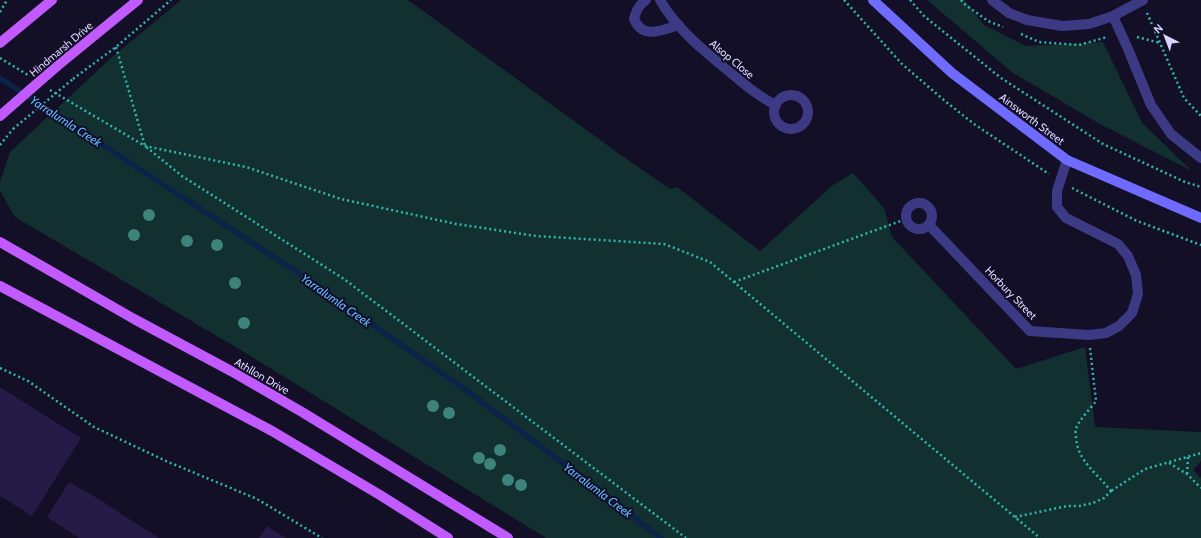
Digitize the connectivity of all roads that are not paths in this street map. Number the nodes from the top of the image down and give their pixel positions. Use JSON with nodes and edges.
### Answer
{"nodes":[{"id":1,"x":52,"y":0,"type":"edge"},
{"id":2,"x":138,"y":0,"type":"edge"},
{"id":3,"x":646,"y":0,"type":"edge"},
{"id":4,"x":660,"y":0,"type":"edge"},
{"id":5,"x":873,"y":0,"type":"edge"},
{"id":6,"x":992,"y":0,"type":"edge"},
{"id":7,"x":1143,"y":1,"type":"edge"},
{"id":8,"x":1113,"y":16,"type":"junction"},
{"id":9,"x":678,"y":24,"type":"junction"},
{"id":10,"x":0,"y":44,"type":"edge"},
{"id":11,"x":776,"y":105,"type":"dead end"},
{"id":12,"x":0,"y":116,"type":"edge"},
{"id":13,"x":1201,"y":158,"type":"edge"},
{"id":14,"x":1067,"y":160,"type":"junction"},
{"id":15,"x":1201,"y":218,"type":"edge"},
{"id":16,"x":928,"y":225,"type":"junction"},
{"id":17,"x":2,"y":242,"type":"edge"},
{"id":18,"x":0,"y":286,"type":"edge"},
{"id":19,"x":448,"y":538,"type":"edge"},
{"id":20,"x":508,"y":538,"type":"edge"}],
"edges":[{"from":1,"to":10,"type":"main road"},
{"from":2,"to":12,"type":"main road","name":"Hindmarsh Drive","bridge":true},
{"from":3,"to":9,"type":"street"},
{"from":4,"to":9,"type":"street","name":"Alsop Close"},
{"from":5,"to":14,"type":"street","name":"Ainsworth Street"},
{"from":6,"to":8,"type":"street"},
{"from":7,"to":8,"type":"street"},
{"from":8,"to":13,"type":"street"},
{"from":9,"to":11,"type":"street","name":"Alsop Close"},
{"from":14,"to":15,"type":"street","name":"Ainsworth Street"},
{"from":14,"to":16,"type":"street","name":"Horbury Street"},
{"from":16,"to":16,"type":"street"},
{"from":17,"to":20,"type":"main road","name":"Athllon Drive"},
{"from":18,"to":19,"type":"main road"}]}
